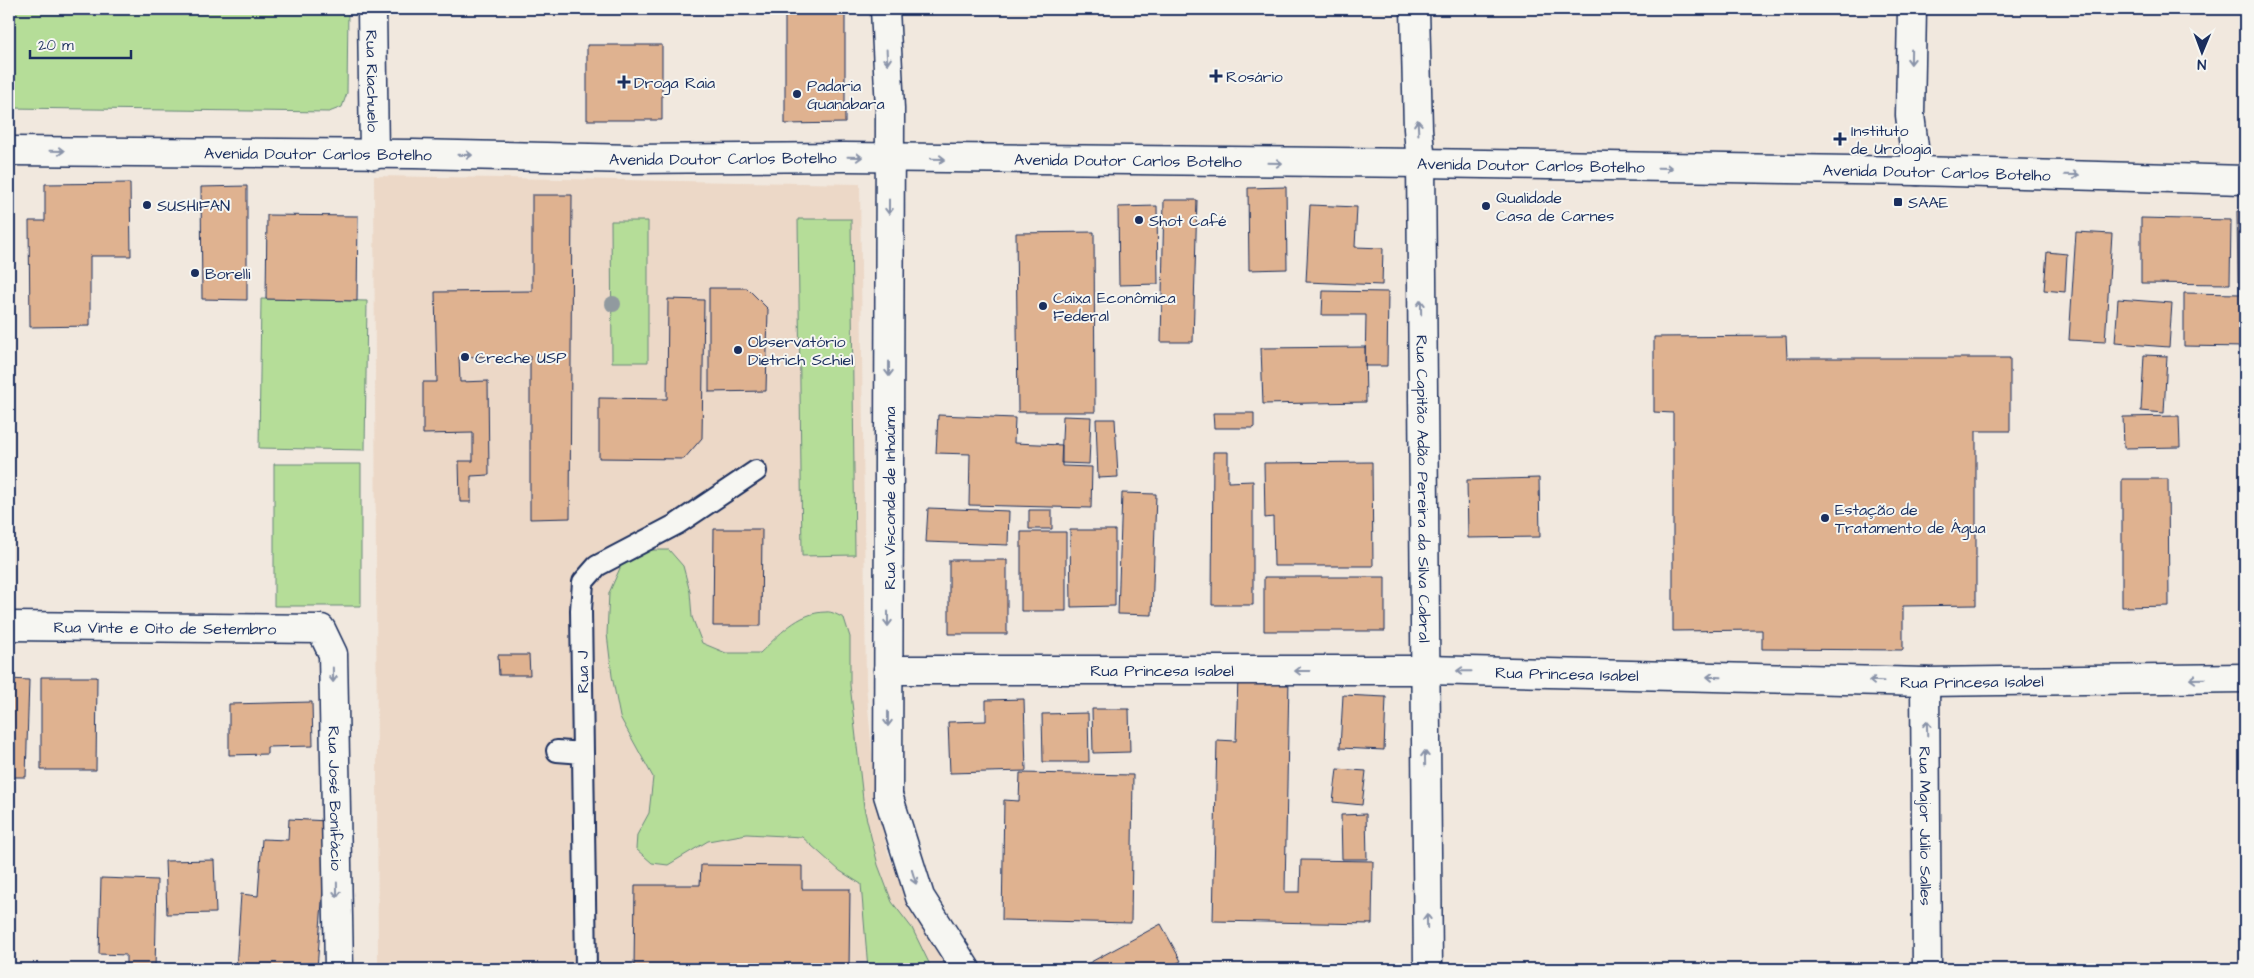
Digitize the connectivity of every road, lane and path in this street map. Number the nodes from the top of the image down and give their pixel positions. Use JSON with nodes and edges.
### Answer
{"nodes":[{"id":1,"x":372,"y":9,"type":"edge"},
{"id":2,"x":885,"y":9,"type":"edge"},
{"id":3,"x":1414,"y":9,"type":"edge"},
{"id":4,"x":1912,"y":9,"type":"edge"},
{"id":5,"x":9,"y":151,"type":"edge"},
{"id":6,"x":374,"y":154,"type":"junction"},
{"id":7,"x":889,"y":158,"type":"junction"},
{"id":8,"x":1421,"y":163,"type":"junction"},
{"id":9,"x":1917,"y":171,"type":"junction"},
{"id":10,"x":2245,"y":180,"type":"edge"},
{"id":11,"x":756,"y":470,"type":"dead end"},
{"id":12,"x":9,"y":626,"type":"edge"},
{"id":13,"x":321,"y":629,"type":"joint"},
{"id":14,"x":888,"y":670,"type":"junction"},
{"id":15,"x":1425,"y":670,"type":"junction"},
{"id":16,"x":2245,"y":678,"type":"edge"},
{"id":17,"x":1925,"y":682,"type":"junction"},
{"id":18,"x":557,"y":751,"type":"dead end"},
{"id":19,"x":583,"y":753,"type":"junction"},
{"id":20,"x":339,"y":969,"type":"edge"},
{"id":21,"x":586,"y":969,"type":"edge"},
{"id":22,"x":966,"y":969,"type":"edge"},
{"id":23,"x":1428,"y":969,"type":"edge"},
{"id":24,"x":1928,"y":969,"type":"edge"}],
"edges":[{"from":1,"to":6,"type":"main road","name":"Rua Riachuelo"},
{"from":2,"to":7,"type":"main road","name":"Rua Visconde de Inhaúma","one_way":true},
{"from":8,"to":3,"type":"main road","name":"Rua Capitão Adão Pereira da Silva Cabral","one_way":true},
{"from":4,"to":9,"type":"main road","one_way":true},
{"from":5,"to":6,"type":"main road","name":"Avenida Doutor Carlos Botelho","one_way":true},
{"from":6,"to":7,"type":"main road","name":"Avenida Doutor Carlos Botelho","one_way":true},
{"from":7,"to":8,"type":"main road","name":"Avenida Doutor Carlos Botelho","one_way":true},
{"from":7,"to":14,"type":"main road","name":"Rua Visconde de Inhaúma","one_way":true},
{"from":8,"to":9,"type":"main road","name":"Avenida Doutor Carlos Botelho","one_way":true},
{"from":15,"to":8,"type":"main road","name":"Rua Capitão Adão Pereira da Silva Cabral","one_way":true},
{"from":9,"to":10,"type":"main road","name":"Avenida Doutor Carlos Botelho","one_way":true},
{"from":11,"to":19,"type":"lane","name":"Rua J"},
{"from":12,"to":13,"type":"main road","name":"Rua Vinte e Oito de Setembro"},
{"from":13,"to":20,"type":"main road","name":"Rua José Bonifácio","one_way":true},
{"from":15,"to":14,"type":"main road","name":"Rua Princesa Isabel","one_way":true},
{"from":14,"to":22,"type":"main road","name":"Rua Visconde de Inhaúma","one_way":true},
{"from":17,"to":15,"type":"main road","name":"Rua Princesa Isabel","one_way":true},
{"from":23,"to":15,"type":"main road","name":"Rua Capitão Adão Pereira da Silva Cabral","one_way":true},
{"from":16,"to":17,"type":"main road","name":"Rua Princesa Isabel","one_way":true},
{"from":24,"to":17,"type":"main road","name":"Rua Major Júlio Salles","one_way":true},
{"from":18,"to":19,"type":"lane"},
{"from":19,"to":21,"type":"lane","name":"Rua J"}]}
